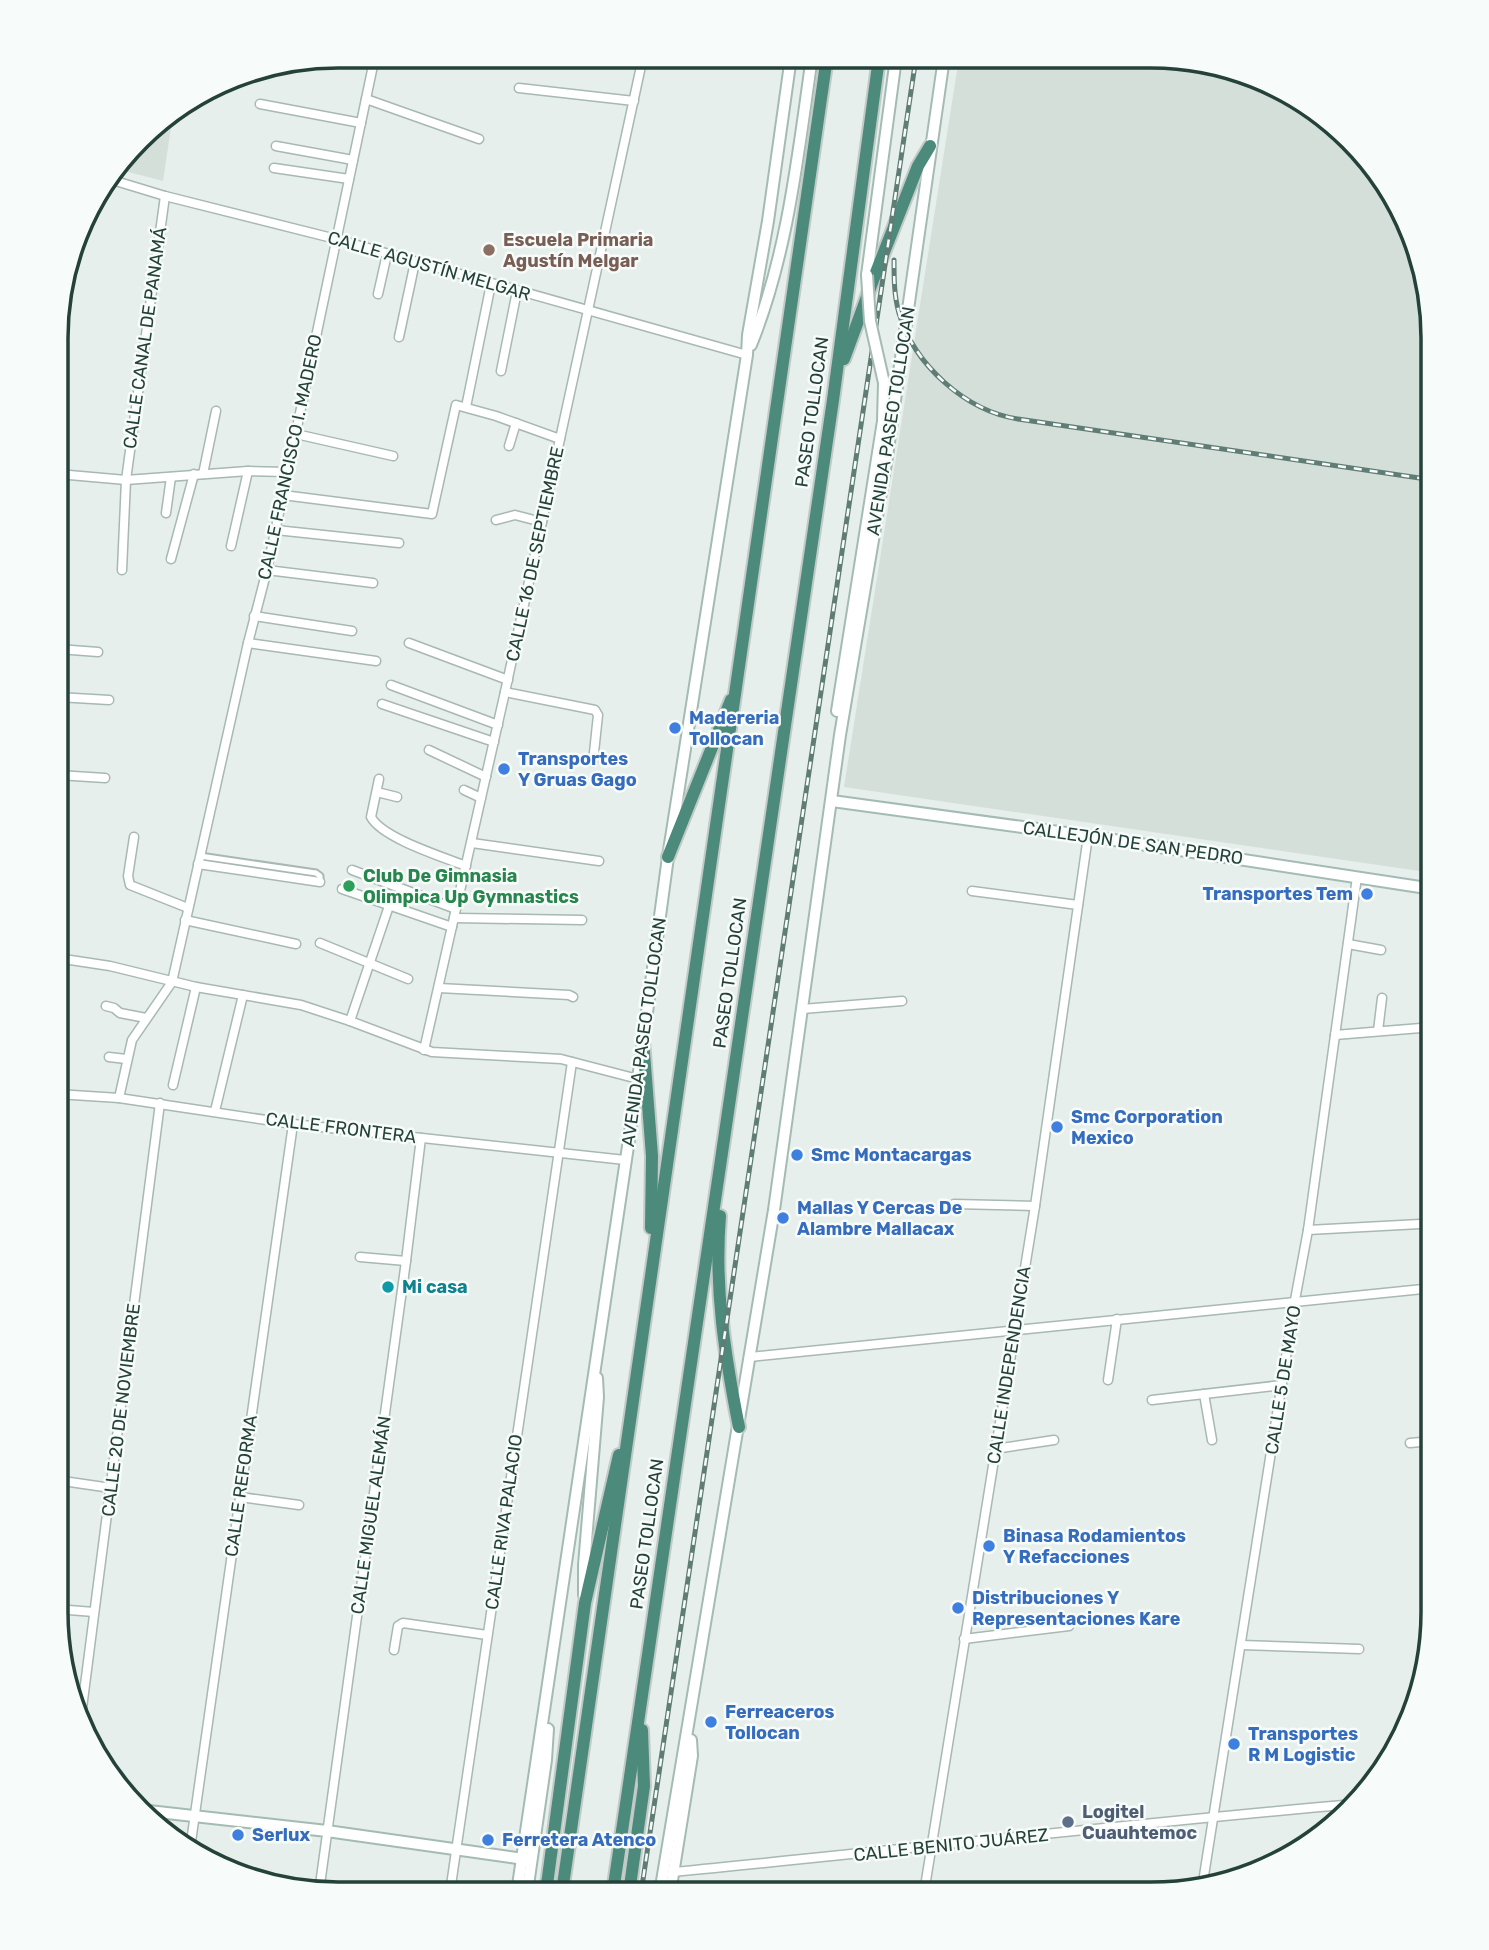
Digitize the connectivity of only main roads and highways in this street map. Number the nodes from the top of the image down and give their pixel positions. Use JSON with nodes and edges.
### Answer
{"nodes":[{"id":1,"x":789,"y":68,"type":"edge"},
{"id":2,"x":810,"y":68,"type":"edge"},
{"id":3,"x":825,"y":68,"type":"edge"},
{"id":4,"x":878,"y":68,"type":"edge"},
{"id":5,"x":896,"y":68,"type":"edge"},
{"id":6,"x":942,"y":68,"type":"edge"},
{"id":7,"x":930,"y":146,"type":"junction"},
{"id":8,"x":747,"y":355,"type":"junction"},
{"id":9,"x":833,"y":400,"type":"junction"},
{"id":10,"x":739,"y":680,"type":"junction"},
{"id":11,"x":834,"y":784,"type":"junction"},
{"id":12,"x":832,"y":801,"type":"junction"},
{"id":13,"x":668,"y":858,"type":"junction"},
{"id":14,"x":1421,"y":887,"type":"edge"},
{"id":15,"x":643,"y":1040,"type":"junction"},
{"id":16,"x":730,"y":1093,"type":"junction"},
{"id":17,"x":653,"y":1259,"type":"junction"},
{"id":18,"x":595,"y":1361,"type":"junction"},
{"id":19,"x":631,"y":1414,"type":"junction"},
{"id":20,"x":739,"y":1427,"type":"junction"},
{"id":21,"x":585,"y":1603,"type":"junction"},
{"id":22,"x":640,"y":1702,"type":"junction"},
{"id":23,"x":689,"y":1722,"type":"junction"},
{"id":24,"x":157,"y":1812,"type":"edge"},
{"id":25,"x":526,"y":1859,"type":"junction"},
{"id":26,"x":520,"y":1882,"type":"edge"},
{"id":27,"x":527,"y":1882,"type":"edge"},
{"id":28,"x":547,"y":1882,"type":"edge"},
{"id":29,"x":563,"y":1882,"type":"edge"},
{"id":30,"x":614,"y":1882,"type":"edge"},
{"id":31,"x":630,"y":1882,"type":"edge"},
{"id":32,"x":662,"y":1882,"type":"edge"},
{"id":33,"x":672,"y":1882,"type":"edge"}],
"edges":[{"from":1,"to":8,"type":"main road","name":"AVENIDA PASEO TOLLOCAN"},
{"from":2,"to":8,"type":"main road","name":"AVENIDA PASEO TOLLOCAN"},
{"from":3,"to":10,"type":"highway","name":"PASEO TOLLOCAN"},
{"from":4,"to":9,"type":"highway","name":"PASEO TOLLOCAN"},
{"from":5,"to":11,"type":"main road","name":"AVENIDA PASEO TOLLOCAN","bridge":true},
{"from":6,"to":7,"type":"main road","name":"AVENIDA PASEO TOLLOCAN"},
{"from":7,"to":9,"type":"highway"},
{"from":7,"to":11,"type":"main road","name":"AVENIDA PASEO TOLLOCAN"},
{"from":8,"to":13,"type":"main road","name":"AVENIDA PASEO TOLLOCAN"},
{"from":9,"to":16,"type":"highway","name":"PASEO TOLLOCAN"},
{"from":10,"to":13,"type":"highway"},
{"from":10,"to":17,"type":"highway","name":"PASEO TOLLOCAN"},
{"from":11,"to":12,"type":"main road","name":"AVENIDA PASEO TOLLOCAN"},
{"from":12,"to":14,"type":"main road","name":"CALLEJÓN DE SAN PEDRO"},
{"from":12,"to":20,"type":"main road","name":"AVENIDA PASEO TOLLOCAN"},
{"from":13,"to":15,"type":"main road","name":"AVENIDA PASEO TOLLOCAN"},
{"from":15,"to":17,"type":"highway"},
{"from":15,"to":18,"type":"main road","name":"AVENIDA PASEO TOLLOCAN"},
{"from":16,"to":20,"type":"highway"},
{"from":16,"to":22,"type":"highway","name":"PASEO TOLLOCAN"},
{"from":17,"to":19,"type":"highway","name":"PASEO TOLLOCAN"},
{"from":18,"to":21,"type":"main road"},
{"from":18,"to":25,"type":"main road","name":"AVENIDA PASEO TOLLOCAN"},
{"from":19,"to":21,"type":"highway"},
{"from":19,"to":29,"type":"highway","name":"PASEO TOLLOCAN"},
{"from":20,"to":23,"type":"main road","name":"AVENIDA PASEO TOLLOCAN"},
{"from":21,"to":28,"type":"highway"},
{"from":22,"to":30,"type":"highway","name":"PASEO TOLLOCAN"},
{"from":22,"to":31,"type":"highway"},
{"from":23,"to":32,"type":"main road","name":"AVENIDA PASEO TOLLOCAN"},
{"from":23,"to":33,"type":"main road","name":"AVENIDA PASEO TOLLOCAN"},
{"from":24,"to":25,"type":"main road"},
{"from":25,"to":26,"type":"main road","name":"AVENIDA PASEO TOLLOCAN"},
{"from":25,"to":27,"type":"main road","name":"AVENIDA PASEO TOLLOCAN"}]}
